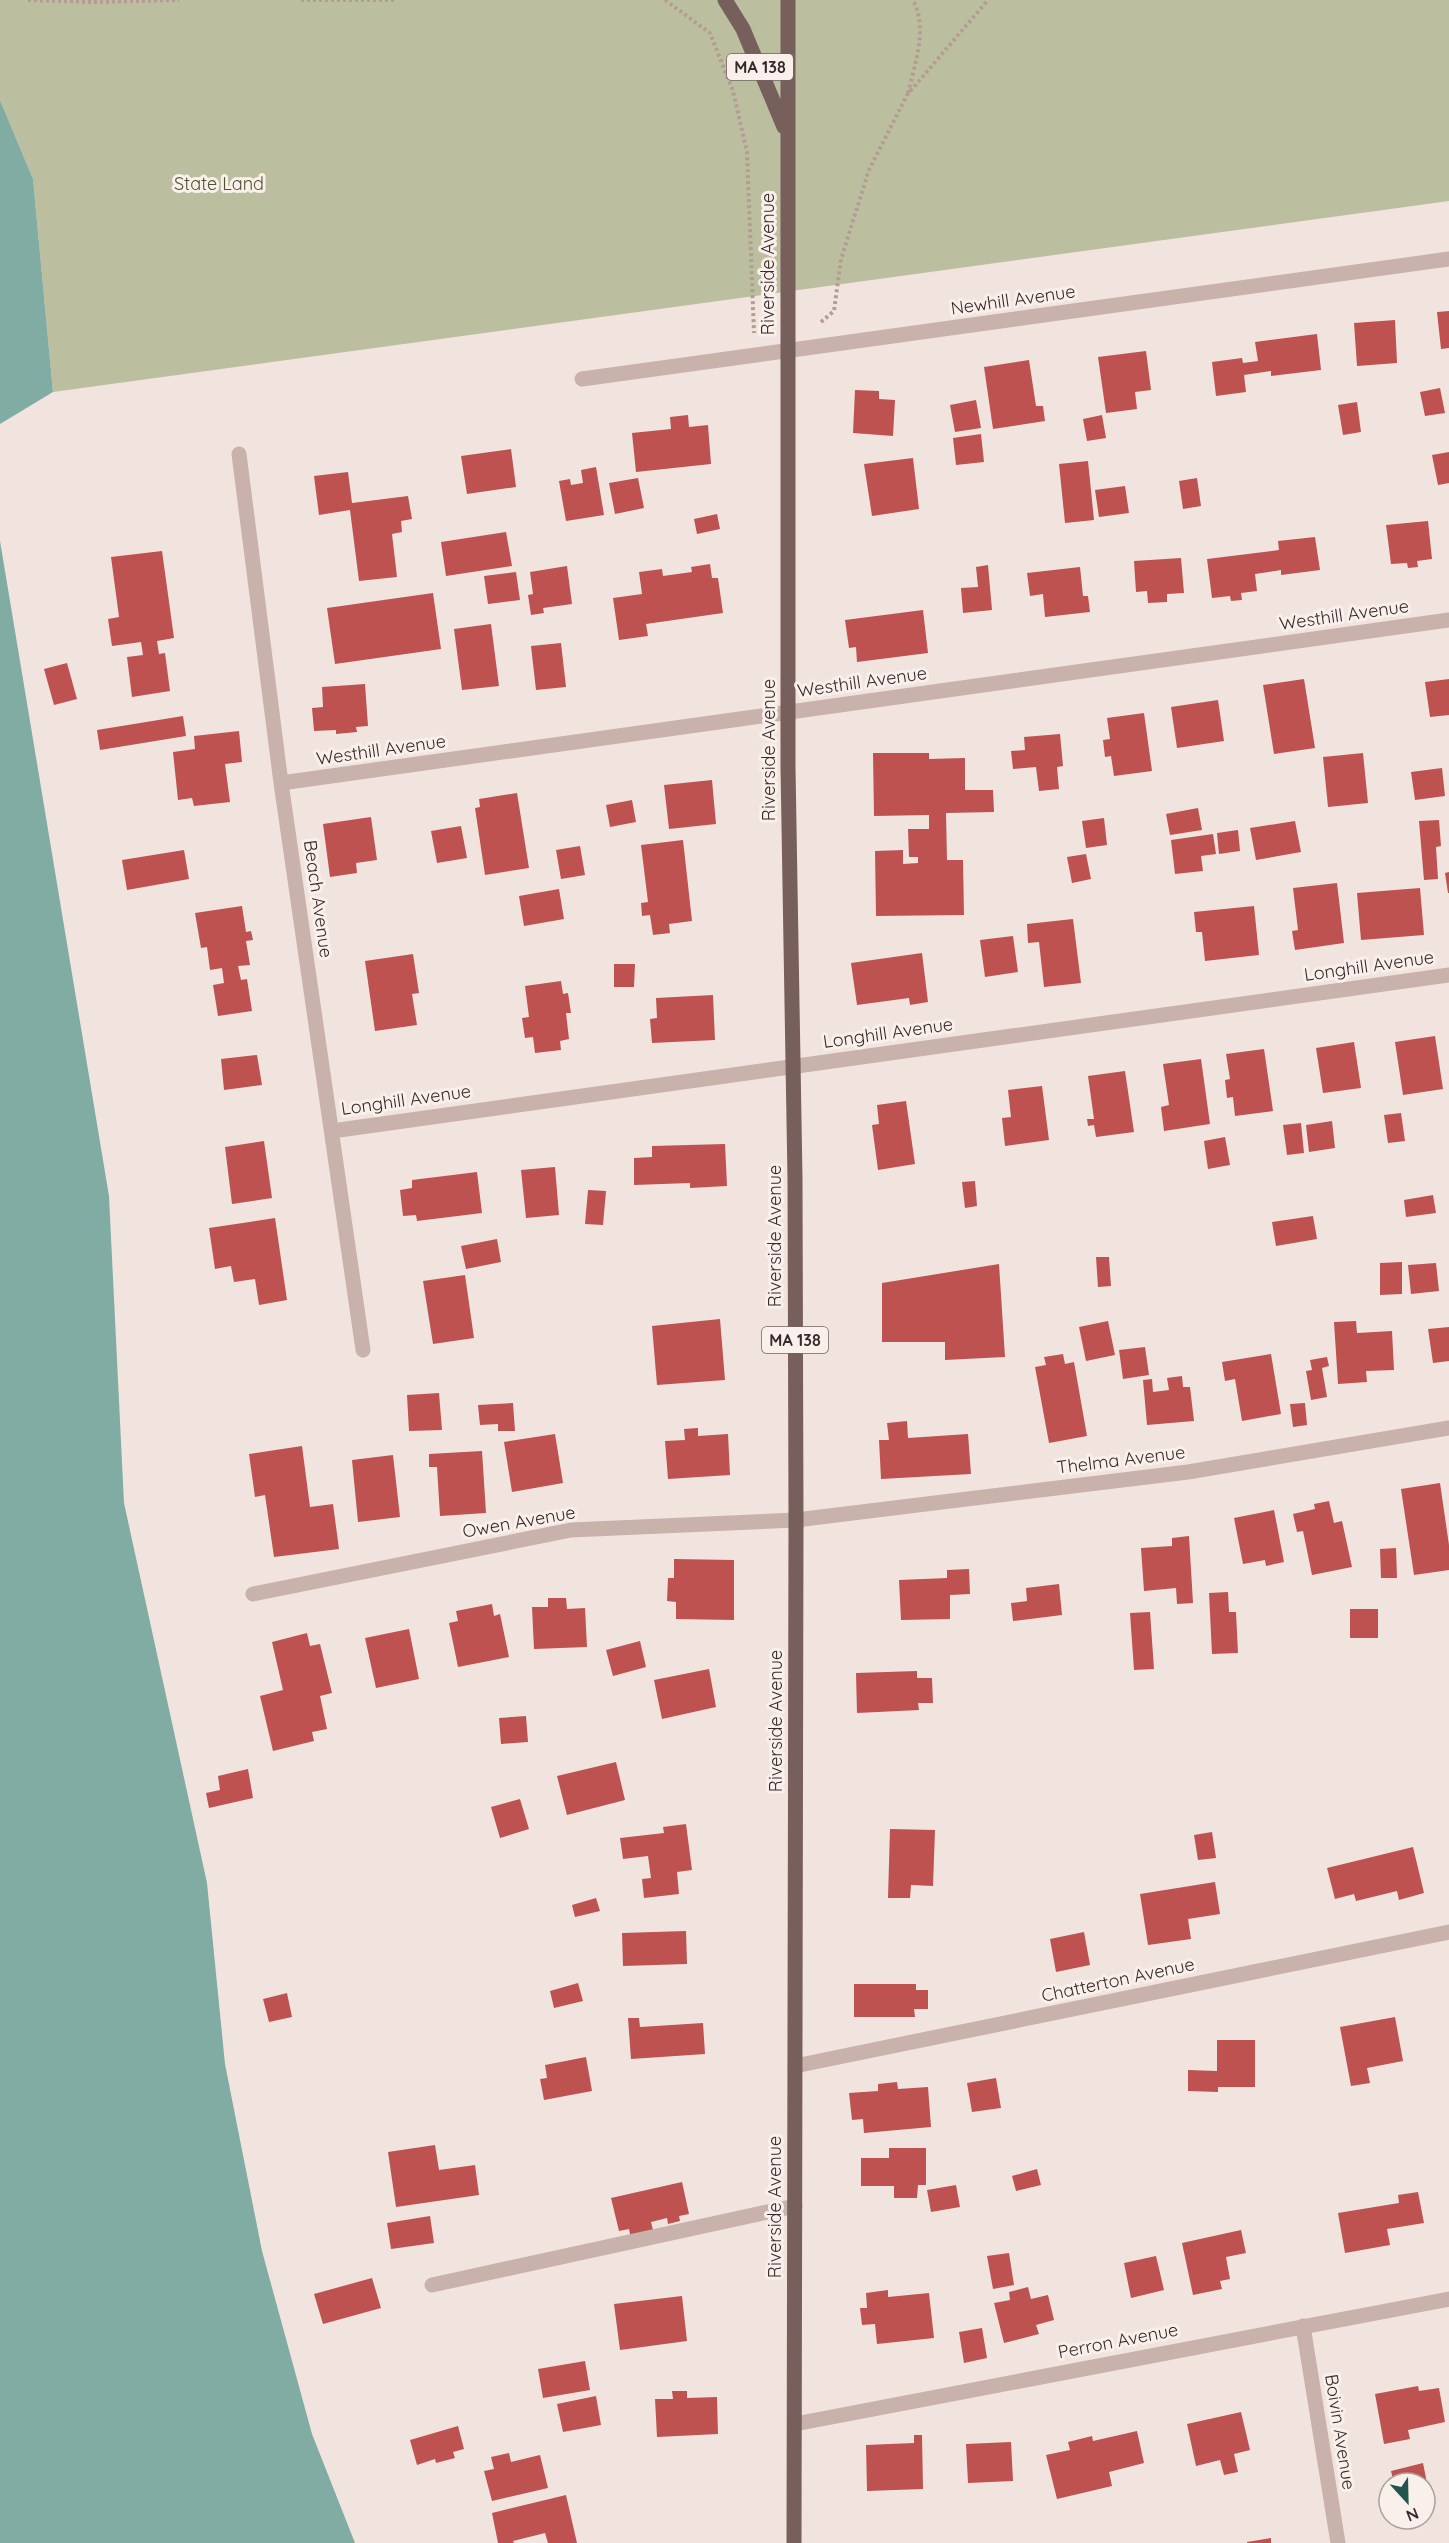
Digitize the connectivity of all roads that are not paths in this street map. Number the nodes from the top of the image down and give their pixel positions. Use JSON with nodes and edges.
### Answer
{"nodes":[{"id":1,"x":725,"y":0,"type":"edge"},
{"id":2,"x":788,"y":0,"type":"edge"},
{"id":3,"x":788,"y":138,"type":"junction"},
{"id":4,"x":1449,"y":259,"type":"edge"},
{"id":5,"x":788,"y":350,"type":"junction"},
{"id":6,"x":582,"y":379,"type":"dead end"},
{"id":7,"x":239,"y":454,"type":"dead end"},
{"id":8,"x":1449,"y":620,"type":"edge"},
{"id":9,"x":788,"y":712,"type":"junction"},
{"id":10,"x":281,"y":783,"type":"junction"},
{"id":11,"x":1449,"y":975,"type":"edge"},
{"id":12,"x":793,"y":1066,"type":"junction"},
{"id":13,"x":332,"y":1131,"type":"junction"},
{"id":14,"x":363,"y":1350,"type":"dead end"},
{"id":15,"x":1449,"y":1428,"type":"edge"},
{"id":16,"x":796,"y":1520,"type":"junction"},
{"id":17,"x":253,"y":1594,"type":"dead end"},
{"id":18,"x":1449,"y":1932,"type":"edge"},
{"id":19,"x":795,"y":2066,"type":"junction"},
{"id":20,"x":795,"y":2206,"type":"junction"},
{"id":21,"x":432,"y":2285,"type":"dead end"},
{"id":22,"x":1449,"y":2299,"type":"edge"},
{"id":23,"x":1303,"y":2326,"type":"junction"},
{"id":24,"x":795,"y":2424,"type":"junction"},
{"id":25,"x":794,"y":2543,"type":"edge"},
{"id":26,"x":1338,"y":2543,"type":"edge"}],
"edges":[{"from":1,"to":3,"type":"main road","number":"MA 138"},
{"from":2,"to":3,"type":"main road","name":"Riverside Avenue","number":"MA 138"},
{"from":3,"to":5,"type":"main road","name":"Riverside Avenue","number":"MA 138"},
{"from":4,"to":5,"type":"street","name":"Newhill Avenue"},
{"from":5,"to":6,"type":"street","name":"Newhill Avenue"},
{"from":5,"to":9,"type":"main road","name":"Riverside Avenue","number":"MA 138"},
{"from":7,"to":10,"type":"street","name":"Beach Avenue"},
{"from":8,"to":9,"type":"street","name":"Westhill Avenue"},
{"from":9,"to":10,"type":"street","name":"Westhill Avenue"},
{"from":9,"to":12,"type":"main road","name":"Riverside Avenue","number":"MA 138"},
{"from":10,"to":13,"type":"street","name":"Beach Avenue"},
{"from":11,"to":12,"type":"street","name":"Longhill Avenue"},
{"from":12,"to":13,"type":"street","name":"Longhill Avenue"},
{"from":12,"to":16,"type":"main road","name":"Riverside Avenue","number":"MA 138"},
{"from":13,"to":14,"type":"street","name":"Beach Avenue"},
{"from":15,"to":16,"type":"street","name":"Thelma Avenue"},
{"from":16,"to":17,"type":"street","name":"Owen Avenue"},
{"from":16,"to":19,"type":"main road","name":"Riverside Avenue","number":"MA 138"},
{"from":18,"to":19,"type":"street","name":"Chatterton Avenue"},
{"from":19,"to":20,"type":"main road","name":"Riverside Avenue","number":"MA 138"},
{"from":20,"to":21,"type":"street"},
{"from":20,"to":24,"type":"main road","name":"Riverside Avenue","number":"MA 138"},
{"from":22,"to":23,"type":"street","name":"Perron Avenue"},
{"from":23,"to":24,"type":"street","name":"Perron Avenue"},
{"from":23,"to":26,"type":"street","name":"Boivin Avenue"},
{"from":24,"to":25,"type":"main road","name":"Riverside Avenue","number":"MA 138"}]}
